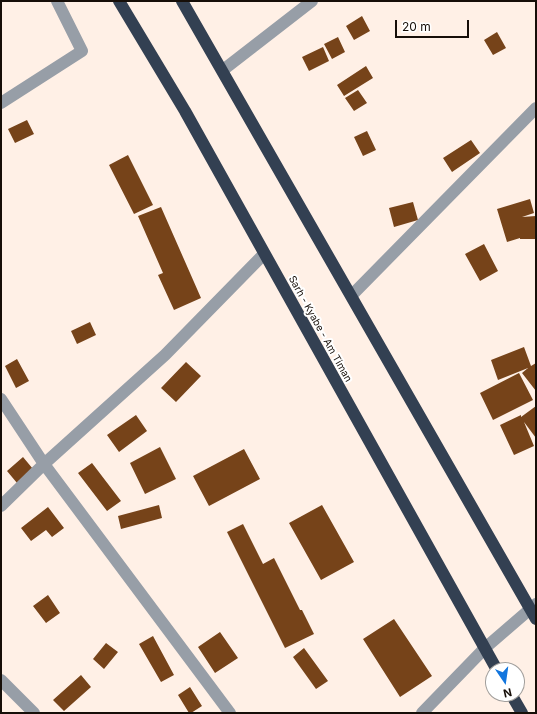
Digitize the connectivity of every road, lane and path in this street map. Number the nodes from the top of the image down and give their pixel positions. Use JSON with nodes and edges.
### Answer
{"nodes":[{"id":1,"x":57,"y":1,"type":"edge"},
{"id":2,"x":119,"y":1,"type":"edge"},
{"id":3,"x":182,"y":1,"type":"edge"},
{"id":4,"x":312,"y":1,"type":"edge"},
{"id":5,"x":222,"y":70,"type":"junction"},
{"id":6,"x":1,"y":103,"type":"edge"},
{"id":7,"x":536,"y":108,"type":"edge"},
{"id":8,"x":264,"y":254,"type":"junction"},
{"id":9,"x":352,"y":295,"type":"junction"},
{"id":10,"x":1,"y":399,"type":"edge"},
{"id":11,"x":44,"y":464,"type":"junction"},
{"id":12,"x":1,"y":506,"type":"edge"},
{"id":13,"x":534,"y":610,"type":"edge"},
{"id":14,"x":485,"y":648,"type":"junction"},
{"id":15,"x":493,"y":662,"type":"edge"},
{"id":16,"x":1,"y":680,"type":"edge"},
{"id":17,"x":516,"y":702,"type":"edge"},
{"id":18,"x":34,"y":713,"type":"edge"},
{"id":19,"x":230,"y":713,"type":"edge"},
{"id":20,"x":422,"y":713,"type":"edge"},
{"id":21,"x":522,"y":713,"type":"edge"}],
"edges":[{"from":1,"to":6,"type":"street"},
{"from":2,"to":8,"type":"highway","name":"Sarh - Kyabe - Am Timan"},
{"from":3,"to":5,"type":"highway"},
{"from":4,"to":5,"type":"street"},
{"from":5,"to":9,"type":"highway"},
{"from":7,"to":9,"type":"street"},
{"from":8,"to":11,"type":"street"},
{"from":8,"to":14,"type":"highway","name":"Sarh - Kyabe - Am Timan"},
{"from":9,"to":13,"type":"highway"},
{"from":10,"to":11,"type":"street"},
{"from":11,"to":12,"type":"street"},
{"from":11,"to":19,"type":"street"},
{"from":13,"to":14,"type":"street"},
{"from":14,"to":15,"type":"highway","name":"Sarh - Kyabe - Am Timan"},
{"from":14,"to":20,"type":"street"},
{"from":16,"to":18,"type":"street"},
{"from":17,"to":21,"type":"highway"}]}
